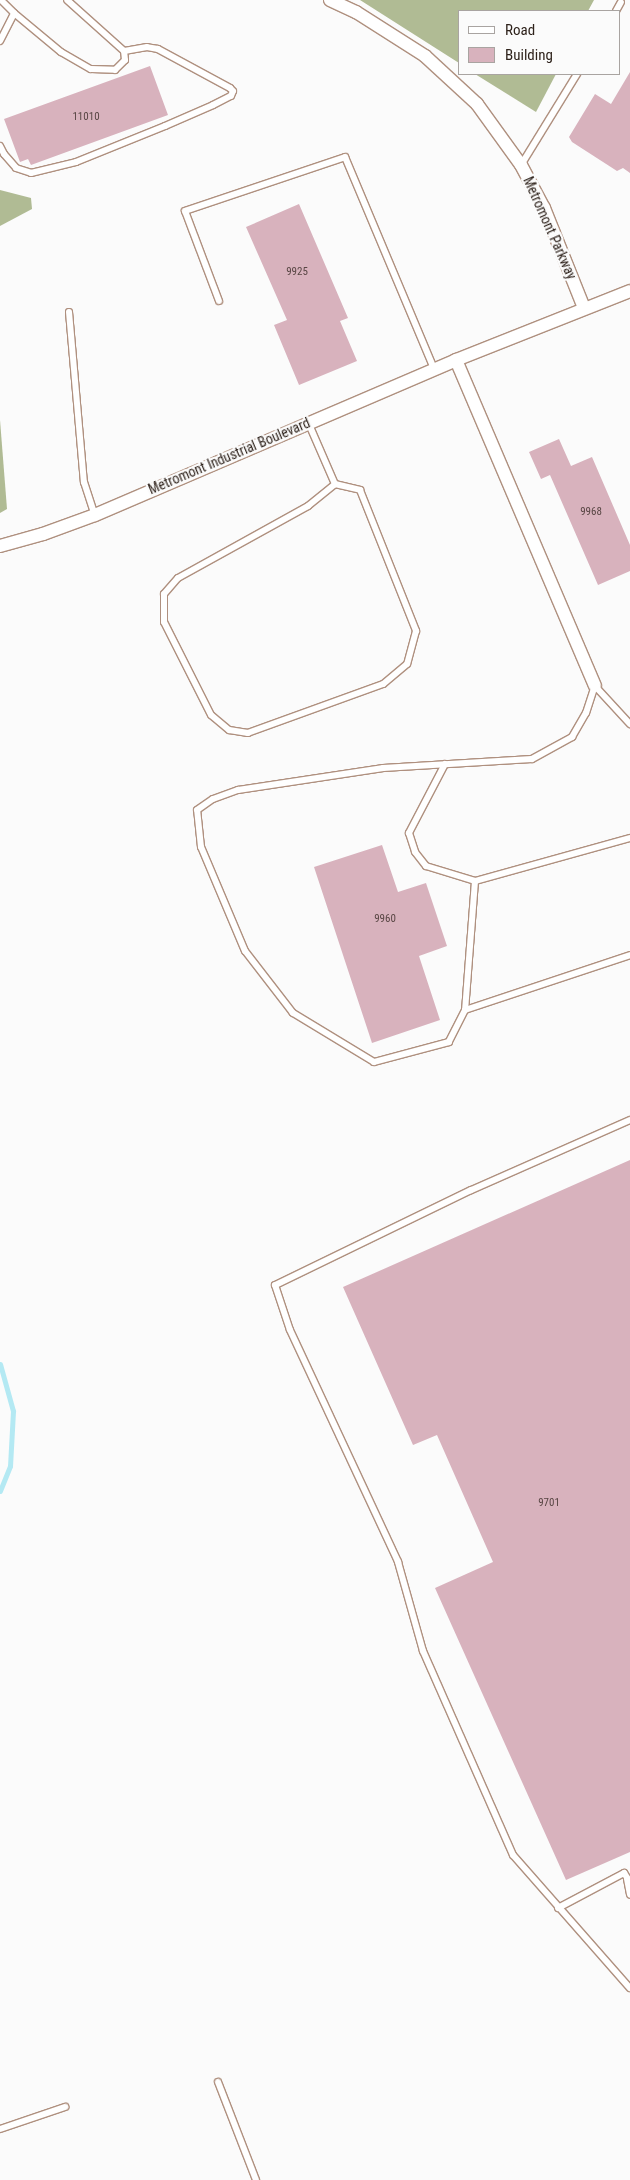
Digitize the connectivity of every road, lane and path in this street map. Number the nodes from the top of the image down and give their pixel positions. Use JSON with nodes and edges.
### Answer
{"nodes":[{"id":1,"x":1,"y":0,"type":"edge"},
{"id":2,"x":67,"y":0,"type":"edge"},
{"id":3,"x":330,"y":0,"type":"edge"},
{"id":4,"x":621,"y":2,"type":"dead end"},
{"id":5,"x":617,"y":10,"type":"edge"},
{"id":6,"x":14,"y":13,"type":"junction"},
{"id":7,"x":0,"y":41,"type":"edge"},
{"id":8,"x":124,"y":50,"type":"junction"},
{"id":9,"x":576,"y":75,"type":"edge"},
{"id":10,"x":0,"y":146,"type":"edge"},
{"id":11,"x":521,"y":165,"type":"junction"},
{"id":12,"x":630,"y":291,"type":"edge"},
{"id":13,"x":219,"y":301,"type":"dead end"},
{"id":14,"x":584,"y":308,"type":"junction"},
{"id":15,"x":69,"y":312,"type":"dead end"},
{"id":16,"x":456,"y":360,"type":"junction"},
{"id":17,"x":434,"y":369,"type":"junction"},
{"id":18,"x":308,"y":422,"type":"junction"},
{"id":19,"x":335,"y":484,"type":"junction"},
{"id":20,"x":95,"y":515,"type":"junction"},
{"id":21,"x":0,"y":546,"type":"edge"},
{"id":22,"x":595,"y":686,"type":"junction"},
{"id":23,"x":630,"y":724,"type":"edge"},
{"id":24,"x":445,"y":764,"type":"junction"},
{"id":25,"x":630,"y":838,"type":"edge"},
{"id":26,"x":475,"y":882,"type":"junction"},
{"id":27,"x":630,"y":955,"type":"edge"},
{"id":28,"x":464,"y":1010,"type":"junction"},
{"id":29,"x":630,"y":1120,"type":"edge"},
{"id":30,"x":629,"y":1880,"type":"edge"},
{"id":31,"x":630,"y":1895,"type":"edge"},
{"id":32,"x":558,"y":1908,"type":"junction"},
{"id":33,"x":630,"y":1988,"type":"edge"},
{"id":34,"x":218,"y":2082,"type":"dead end"},
{"id":35,"x":65,"y":2107,"type":"dead end"},
{"id":36,"x":0,"y":2130,"type":"edge"},
{"id":37,"x":256,"y":2180,"type":"edge"}],
"edges":[{"from":1,"to":6,"type":"lane"},
{"from":2,"to":8,"type":"lane"},
{"from":3,"to":11,"type":"street","name":"Metromont Parkway"},
{"from":4,"to":5,"type":"lane"},
{"from":6,"to":7,"type":"lane"},
{"from":6,"to":8,"type":"lane"},
{"from":8,"to":10,"type":"lane"},
{"from":9,"to":11,"type":"lane"},
{"from":11,"to":14,"type":"street","name":"Metromont Parkway"},
{"from":12,"to":14,"type":"street","name":"Metromont Industrial Boulevard"},
{"from":13,"to":17,"type":"lane"},
{"from":14,"to":16,"type":"street","name":"Metromont Industrial Boulevard"},
{"from":15,"to":20,"type":"lane"},
{"from":16,"to":17,"type":"street","name":"Metromont Industrial Boulevard"},
{"from":16,"to":22,"type":"street"},
{"from":17,"to":18,"type":"street","name":"Metromont Industrial Boulevard"},
{"from":18,"to":19,"type":"lane"},
{"from":18,"to":20,"type":"street","name":"Metromont Industrial Boulevard"},
{"from":19,"to":19,"type":"lane"},
{"from":20,"to":21,"type":"street","name":"Metromont Industrial Boulevard"},
{"from":22,"to":23,"type":"lane"},
{"from":22,"to":24,"type":"lane"},
{"from":24,"to":26,"type":"lane"},
{"from":24,"to":28,"type":"lane"},
{"from":25,"to":26,"type":"lane"},
{"from":26,"to":28,"type":"lane"},
{"from":27,"to":28,"type":"lane"},
{"from":29,"to":32,"type":"lane"},
{"from":30,"to":31,"type":"lane"},
{"from":30,"to":32,"type":"lane"},
{"from":32,"to":33,"type":"lane"},
{"from":34,"to":37,"type":"lane"},
{"from":35,"to":36,"type":"lane"}]}
